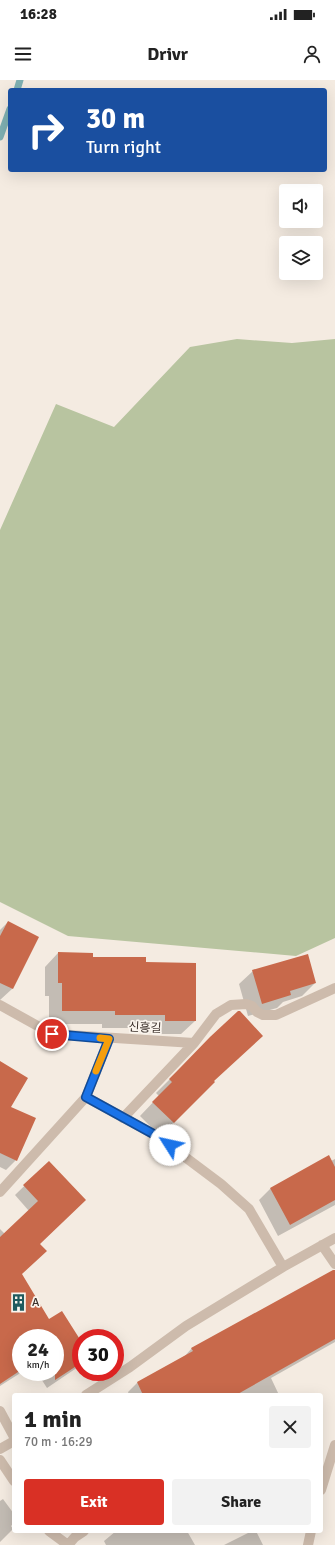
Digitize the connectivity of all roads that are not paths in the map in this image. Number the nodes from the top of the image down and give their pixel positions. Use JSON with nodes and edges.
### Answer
{"nodes":[{"id":1,"x":335,"y":988,"type":"edge"},
{"id":2,"x":0,"y":1005,"type":"edge"},
{"id":3,"x":109,"y":1039,"type":"junction"},
{"id":4,"x":194,"y":1043,"type":"junction"},
{"id":5,"x":86,"y":1097,"type":"junction"},
{"id":6,"x":124,"y":1118,"type":"junction"},
{"id":7,"x":0,"y":1192,"type":"edge"},
{"id":8,"x":335,"y":1238,"type":"edge"},
{"id":9,"x":322,"y":1246,"type":"junction"},
{"id":10,"x":335,"y":1264,"type":"edge"},
{"id":11,"x":283,"y":1267,"type":"junction"},
{"id":12,"x":89,"y":1393,"type":"edge"},
{"id":13,"x":0,"y":1411,"type":"edge"},
{"id":14,"x":12,"y":1433,"type":"edge"},
{"id":15,"x":12,"y":1442,"type":"edge"},
{"id":16,"x":335,"y":1445,"type":"edge"},
{"id":17,"x":0,"y":1450,"type":"edge"},
{"id":18,"x":0,"y":1460,"type":"edge"},
{"id":19,"x":12,"y":1478,"type":"edge"},
{"id":20,"x":323,"y":1484,"type":"edge"},
{"id":21,"x":52,"y":1533,"type":"edge"},
{"id":22,"x":81,"y":1533,"type":"edge"},
{"id":23,"x":311,"y":1533,"type":"edge"},
{"id":24,"x":68,"y":1545,"type":"edge"},
{"id":25,"x":308,"y":1545,"type":"edge"}],
"edges":[{"from":1,"to":4,"type":"street"},
{"from":2,"to":3,"type":"street","name":"신흥길"},
{"from":3,"to":4,"type":"street","name":"신흥길"},
{"from":3,"to":5,"type":"street"},
{"from":4,"to":6,"type":"street"},
{"from":5,"to":6,"type":"street"},
{"from":5,"to":7,"type":"street"},
{"from":6,"to":11,"type":"street"},
{"from":8,"to":9,"type":"street"},
{"from":9,"to":10,"type":"street"},
{"from":9,"to":11,"type":"street"},
{"from":11,"to":12,"type":"street"},
{"from":13,"to":14,"type":"street"},
{"from":15,"to":17,"type":"street"},
{"from":16,"to":20,"type":"street"},
{"from":18,"to":19,"type":"street"},
{"from":21,"to":24,"type":"street"},
{"from":22,"to":24,"type":"street"},
{"from":23,"to":25,"type":"street"}]}
